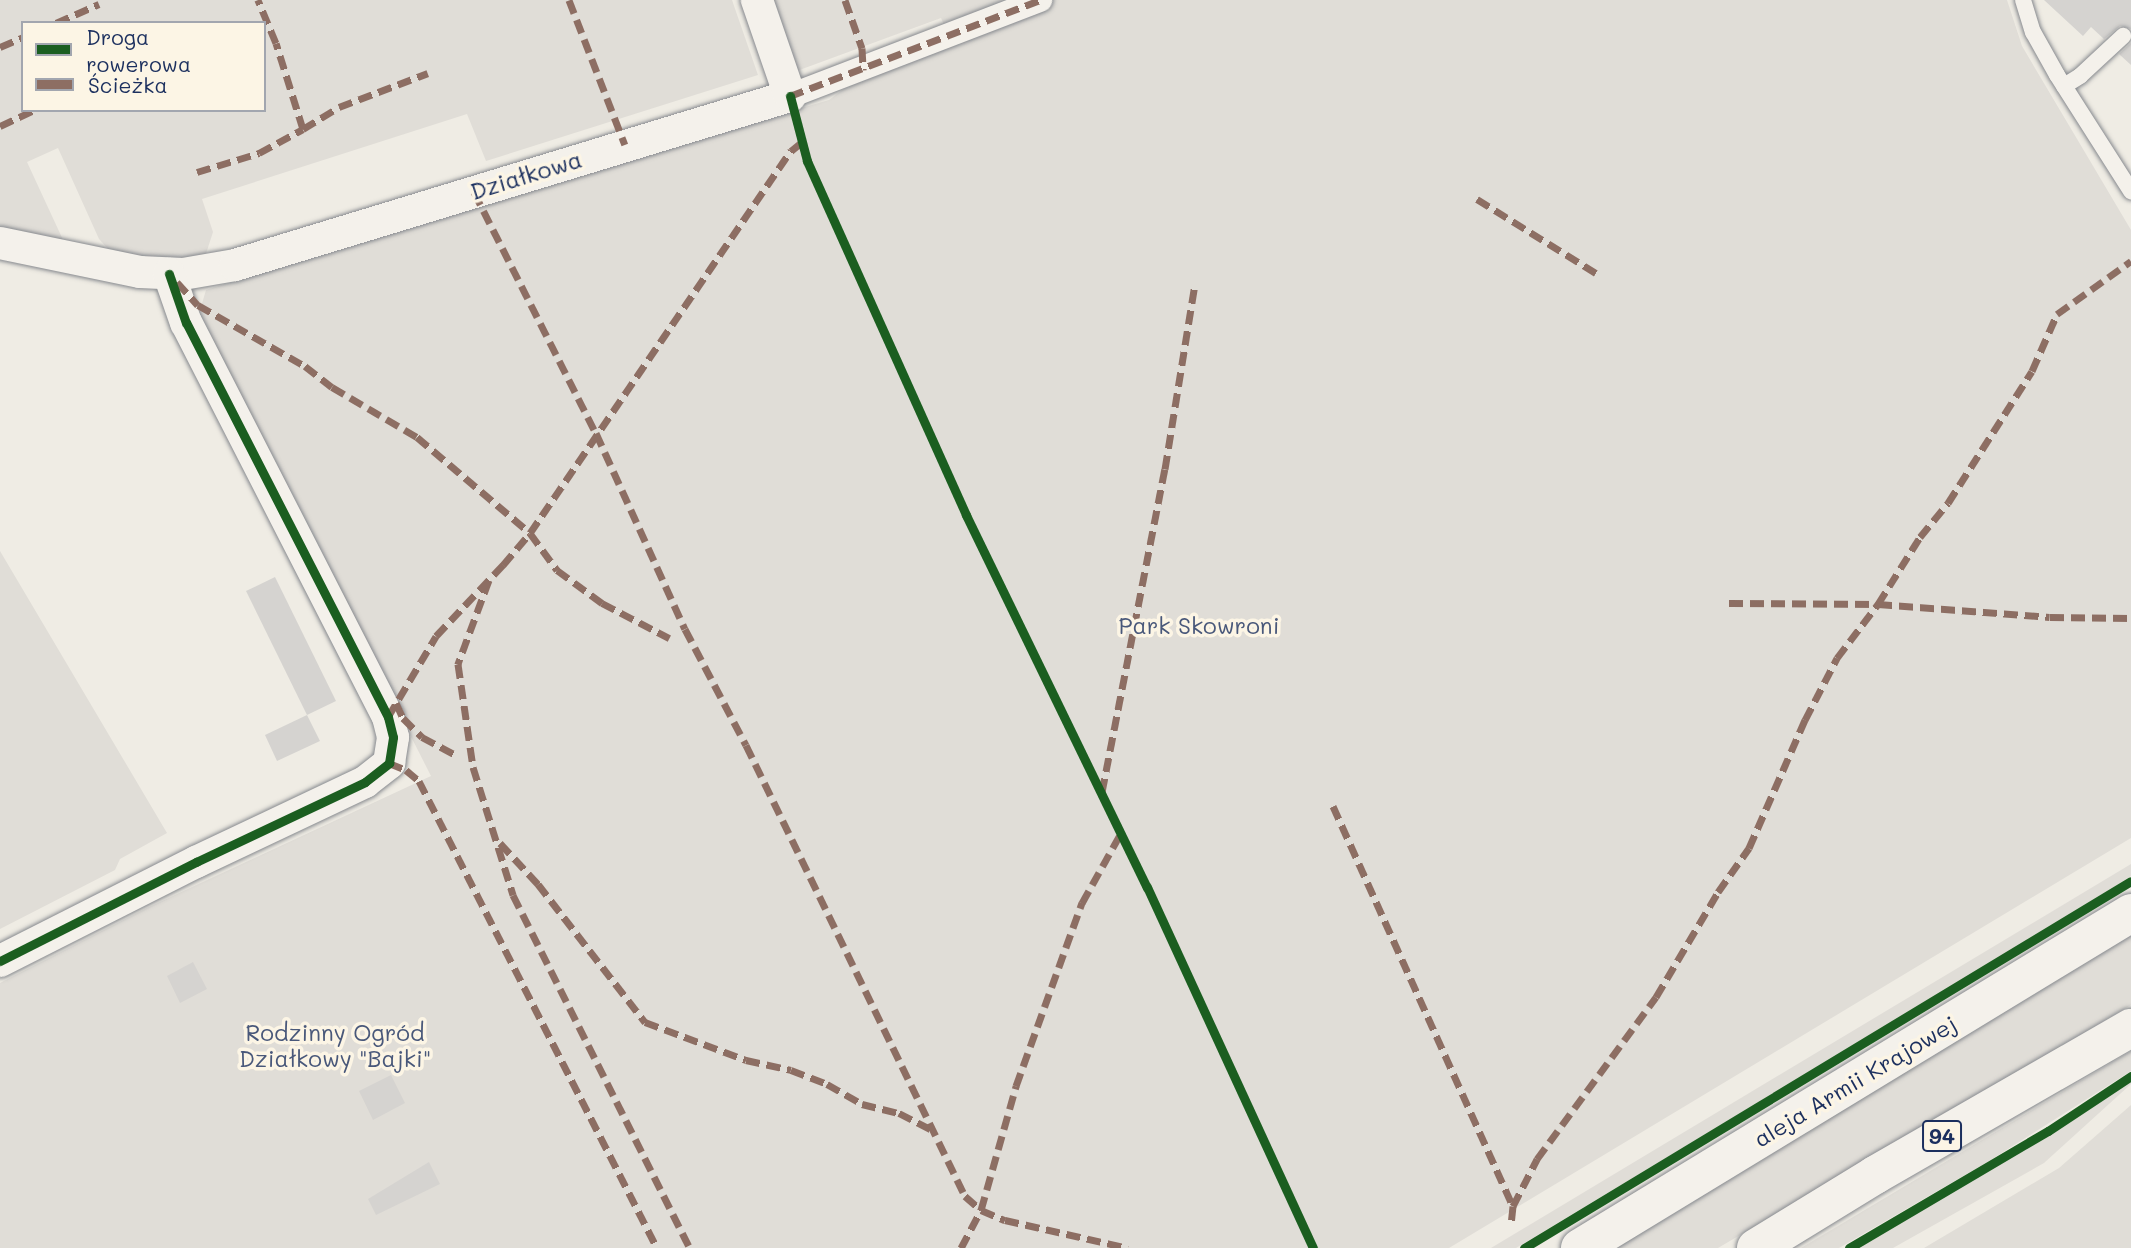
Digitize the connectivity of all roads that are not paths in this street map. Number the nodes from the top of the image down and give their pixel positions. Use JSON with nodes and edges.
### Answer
{"nodes":[{"id":1,"x":757,"y":0,"type":"edge"},
{"id":2,"x":1040,"y":0,"type":"edge"},
{"id":3,"x":2023,"y":0,"type":"edge"},
{"id":4,"x":2123,"y":36,"type":"dead end"},
{"id":5,"x":2064,"y":86,"type":"junction"},
{"id":6,"x":790,"y":96,"type":"junction"},
{"id":7,"x":2131,"y":191,"type":"edge"},
{"id":8,"x":0,"y":243,"type":"edge"},
{"id":9,"x":169,"y":274,"type":"junction"},
{"id":10,"x":2131,"y":913,"type":"edge"},
{"id":11,"x":0,"y":961,"type":"edge"},
{"id":12,"x":2131,"y":1028,"type":"edge"},
{"id":13,"x":1580,"y":1248,"type":"edge"},
{"id":14,"x":1756,"y":1248,"type":"edge"}],
"edges":[{"from":1,"to":6,"type":"street"},
{"from":2,"to":6,"type":"street","name":"Działkowa"},
{"from":3,"to":5,"type":"lane"},
{"from":4,"to":5,"type":"lane"},
{"from":5,"to":7,"type":"lane"},
{"from":6,"to":9,"type":"street","name":"Działkowa"},
{"from":8,"to":9,"type":"street","name":"Działkowa"},
{"from":9,"to":11,"type":"street"},
{"from":10,"to":13,"type":"main road","name":"aleja Armii Krajowej"},
{"from":12,"to":14,"type":"main road","number":"94"}]}
